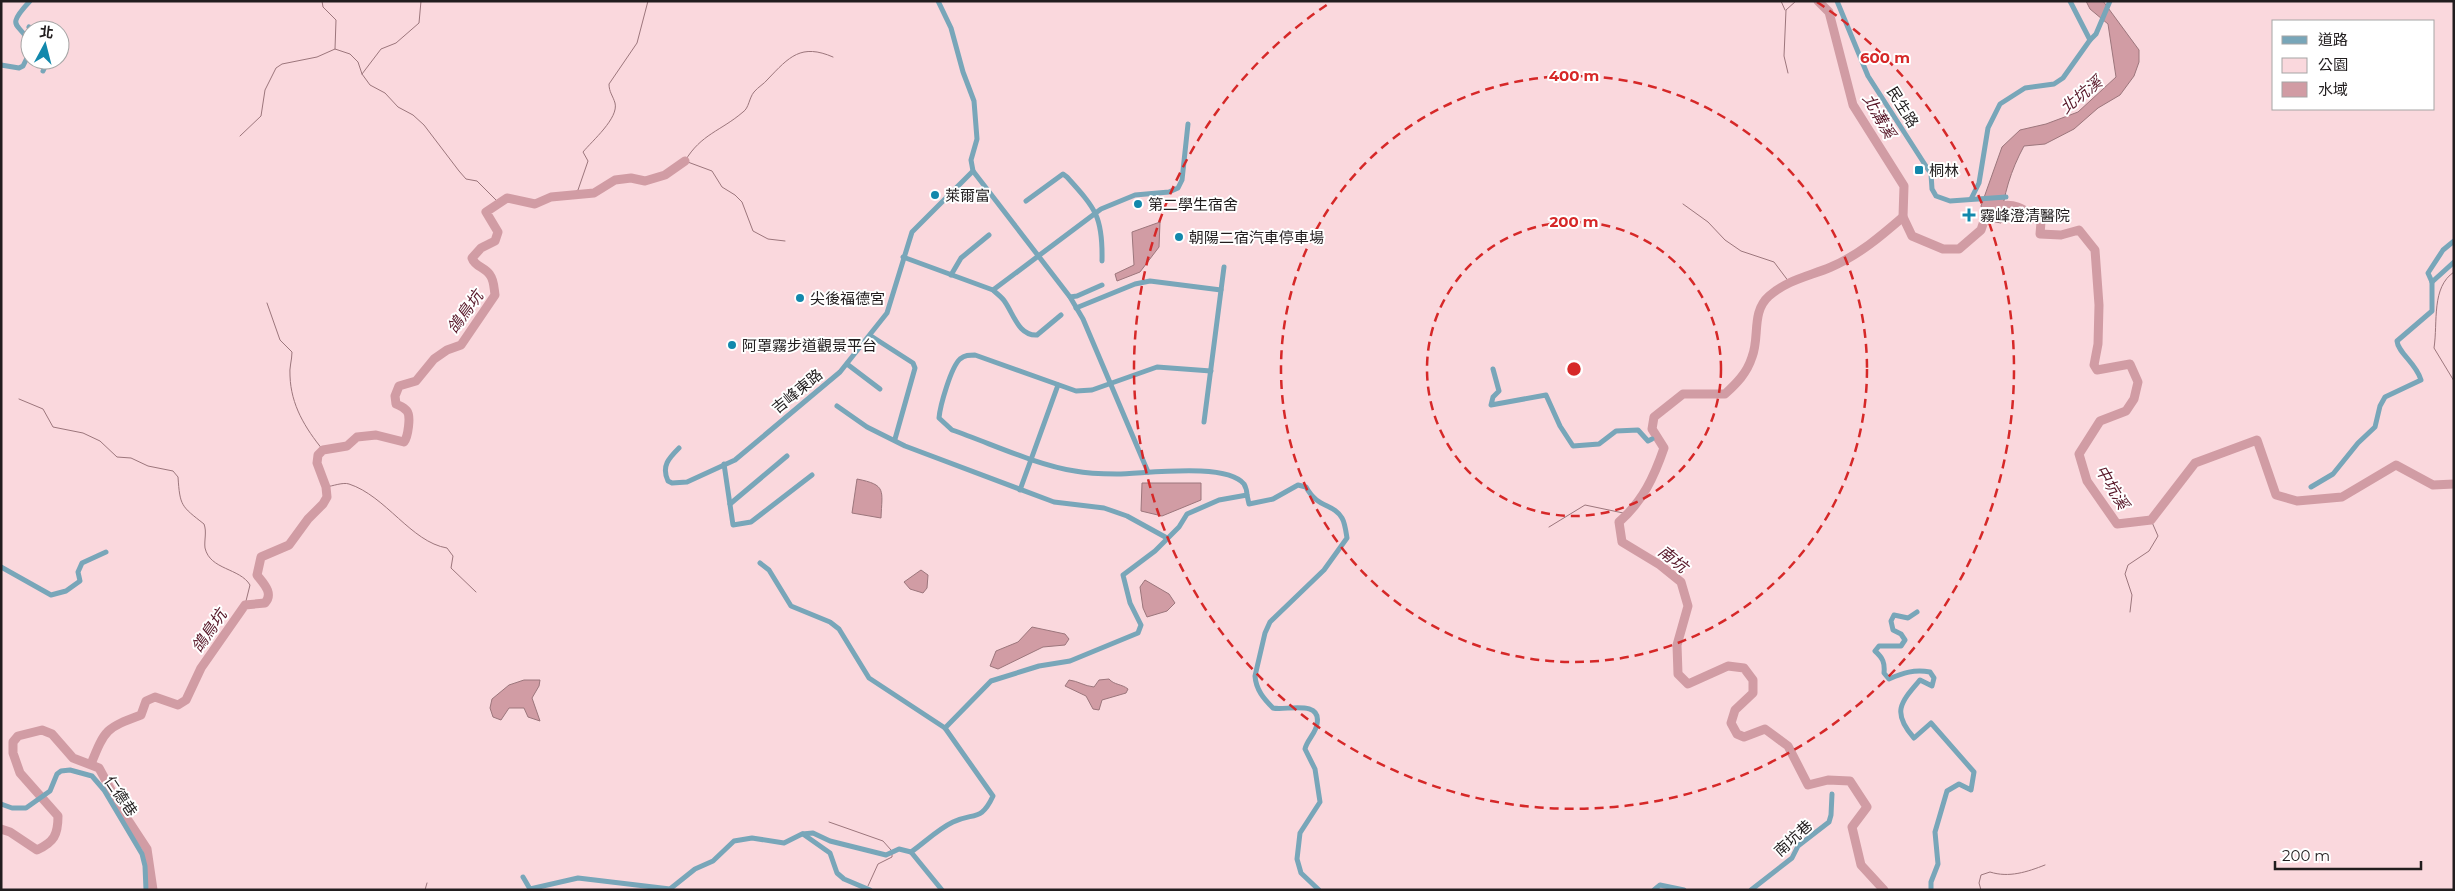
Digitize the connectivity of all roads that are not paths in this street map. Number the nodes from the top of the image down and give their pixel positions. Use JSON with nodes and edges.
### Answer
{"nodes":[{"id":1,"x":30,"y":1,"type":"edge"},
{"id":2,"x":938,"y":1,"type":"edge"},
{"id":3,"x":1837,"y":1,"type":"edge"},
{"id":4,"x":2070,"y":1,"type":"edge"},
{"id":5,"x":2110,"y":1,"type":"edge"},
{"id":6,"x":20,"y":33,"type":"edge"},
{"id":7,"x":2090,"y":40,"type":"junction"},
{"id":8,"x":1,"y":65,"type":"edge"},
{"id":9,"x":20,"y":67,"type":"edge"},
{"id":10,"x":1188,"y":124,"type":"dead end"},
{"id":11,"x":973,"y":172,"type":"junction"},
{"id":12,"x":2006,"y":197,"type":"dead end"},
{"id":13,"x":1974,"y":199,"type":"junction"},
{"id":14,"x":1026,"y":201,"type":"dead end"},
{"id":15,"x":1096,"y":212,"type":"junction"},
{"id":16,"x":989,"y":235,"type":"dead end"},
{"id":17,"x":2454,"y":241,"type":"edge"},
{"id":18,"x":1038,"y":256,"type":"junction"},
{"id":19,"x":904,"y":257,"type":"junction"},
{"id":20,"x":1102,"y":261,"type":"dead end"},
{"id":21,"x":2454,"y":262,"type":"edge"},
{"id":22,"x":1224,"y":267,"type":"dead end"},
{"id":23,"x":950,"y":275,"type":"junction"},
{"id":24,"x":2432,"y":282,"type":"junction"},
{"id":25,"x":1102,"y":285,"type":"dead end"},
{"id":26,"x":993,"y":290,"type":"junction"},
{"id":27,"x":1221,"y":290,"type":"junction"},
{"id":28,"x":1070,"y":297,"type":"junction"},
{"id":29,"x":1076,"y":308,"type":"junction"},
{"id":30,"x":1061,"y":315,"type":"dead end"},
{"id":31,"x":871,"y":336,"type":"junction"},
{"id":32,"x":847,"y":364,"type":"junction"},
{"id":33,"x":1493,"y":369,"type":"dead end"},
{"id":34,"x":1211,"y":371,"type":"junction"},
{"id":35,"x":1112,"y":384,"type":"junction"},
{"id":36,"x":1058,"y":385,"type":"junction"},
{"id":37,"x":880,"y":389,"type":"dead end"},
{"id":38,"x":837,"y":406,"type":"dead end"},
{"id":39,"x":1204,"y":422,"type":"dead end"},
{"id":40,"x":895,"y":439,"type":"junction"},
{"id":41,"x":1652,"y":439,"type":"dead end"},
{"id":42,"x":679,"y":448,"type":"dead end"},
{"id":43,"x":787,"y":456,"type":"dead end"},
{"id":44,"x":1032,"y":458,"type":"junction"},
{"id":45,"x":724,"y":464,"type":"junction"},
{"id":46,"x":1148,"y":472,"type":"junction"},
{"id":47,"x":812,"y":475,"type":"dead end"},
{"id":48,"x":2311,"y":488,"type":"dead end"},
{"id":49,"x":1020,"y":490,"type":"junction"},
{"id":50,"x":1248,"y":495,"type":"junction"},
{"id":51,"x":730,"y":504,"type":"junction"},
{"id":52,"x":1167,"y":538,"type":"junction"},
{"id":53,"x":106,"y":552,"type":"dead end"},
{"id":54,"x":760,"y":563,"type":"dead end"},
{"id":55,"x":1,"y":567,"type":"edge"},
{"id":56,"x":1916,"y":612,"type":"dead end"},
{"id":57,"x":946,"y":728,"type":"junction"},
{"id":58,"x":1832,"y":794,"type":"dead end"},
{"id":59,"x":1,"y":804,"type":"edge"},
{"id":60,"x":802,"y":834,"type":"junction"},
{"id":61,"x":911,"y":852,"type":"junction"},
{"id":62,"x":523,"y":877,"type":"dead end"},
{"id":63,"x":869,"y":889,"type":"edge"},
{"id":64,"x":146,"y":890,"type":"edge"},
{"id":65,"x":942,"y":890,"type":"edge"},
{"id":66,"x":1319,"y":890,"type":"edge"},
{"id":67,"x":1654,"y":890,"type":"edge"},
{"id":68,"x":1684,"y":890,"type":"edge"},
{"id":69,"x":1751,"y":890,"type":"edge"},
{"id":70,"x":1931,"y":890,"type":"edge"}],
"edges":[{"from":1,"to":6,"type":"street"},
{"from":2,"to":11,"type":"street"},
{"from":3,"to":13,"type":"street","name":"民生路"},
{"from":4,"to":7,"type":"street"},
{"from":5,"to":7,"type":"street"},
{"from":7,"to":13,"type":"street"},
{"from":8,"to":9,"type":"street"},
{"from":10,"to":15,"type":"street"},
{"from":11,"to":18,"type":"street"},
{"from":11,"to":19,"type":"street","name":"吉峰東路"},
{"from":12,"to":13,"type":"street"},
{"from":14,"to":15,"type":"street"},
{"from":15,"to":18,"type":"street"},
{"from":15,"to":20,"type":"street"},
{"from":16,"to":23,"type":"street"},
{"from":17,"to":24,"type":"street"},
{"from":18,"to":26,"type":"street"},
{"from":18,"to":28,"type":"street"},
{"from":19,"to":23,"type":"street"},
{"from":19,"to":31,"type":"street","name":"吉峰東路"},
{"from":21,"to":24,"type":"street"},
{"from":22,"to":27,"type":"street"},
{"from":23,"to":26,"type":"street"},
{"from":24,"to":48,"type":"street"},
{"from":25,"to":28,"type":"street"},
{"from":26,"to":30,"type":"street"},
{"from":27,"to":29,"type":"street"},
{"from":27,"to":34,"type":"street"},
{"from":28,"to":29,"type":"street"},
{"from":29,"to":35,"type":"street"},
{"from":31,"to":32,"type":"street","name":"吉峰東路"},
{"from":31,"to":40,"type":"street"},
{"from":32,"to":37,"type":"street"},
{"from":32,"to":45,"type":"street","name":"吉峰東路"},
{"from":33,"to":41,"type":"street"},
{"from":34,"to":35,"type":"street"},
{"from":34,"to":39,"type":"street"},
{"from":35,"to":36,"type":"street"},
{"from":35,"to":46,"type":"street"},
{"from":36,"to":44,"type":"street"},
{"from":36,"to":44,"type":"street"},
{"from":38,"to":40,"type":"street"},
{"from":40,"to":49,"type":"street"},
{"from":42,"to":45,"type":"street","name":"吉峰東路"},
{"from":43,"to":51,"type":"street"},
{"from":44,"to":46,"type":"street"},
{"from":44,"to":49,"type":"street"},
{"from":45,"to":51,"type":"street"},
{"from":46,"to":50,"type":"street"},
{"from":47,"to":51,"type":"street"},
{"from":49,"to":52,"type":"street"},
{"from":50,"to":52,"type":"street"},
{"from":50,"to":66,"type":"street"},
{"from":52,"to":57,"type":"street"},
{"from":53,"to":55,"type":"street"},
{"from":54,"to":57,"type":"street"},
{"from":56,"to":70,"type":"street"},
{"from":57,"to":61,"type":"street"},
{"from":58,"to":69,"type":"street","name":"南坑巷"},
{"from":59,"to":64,"type":"street","name":"仁德巷"},
{"from":60,"to":61,"type":"street"},
{"from":60,"to":62,"type":"street"},
{"from":60,"to":63,"type":"street"},
{"from":61,"to":65,"type":"street"},
{"from":67,"to":68,"type":"street"}]}
